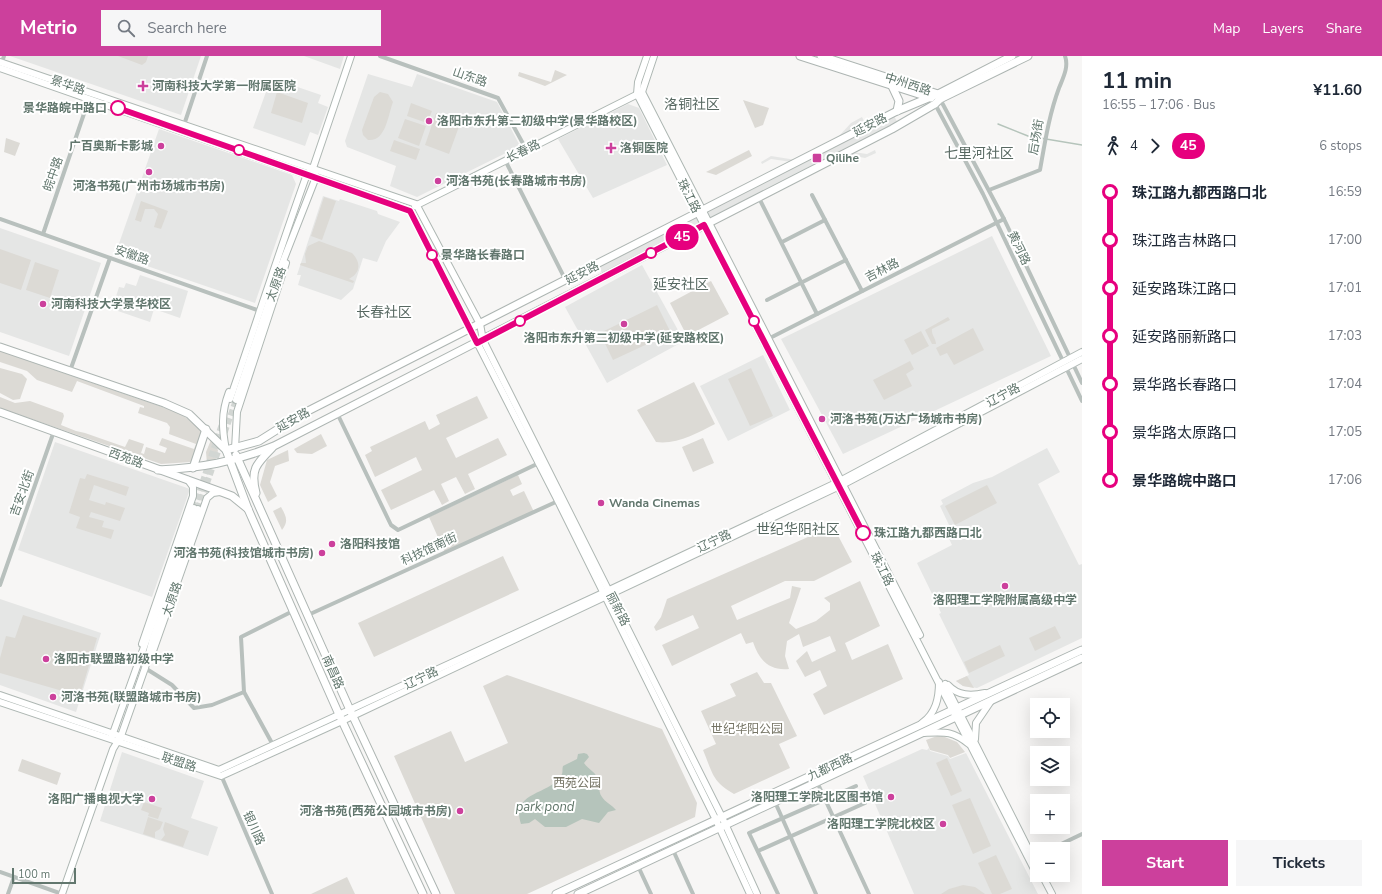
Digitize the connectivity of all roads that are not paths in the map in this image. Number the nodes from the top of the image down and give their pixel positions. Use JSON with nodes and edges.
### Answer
{"nodes":[{"id":1,"x":207,"y":56,"type":"edge"},
{"id":2,"x":351,"y":56,"type":"edge"},
{"id":3,"x":380,"y":56,"type":"edge"},
{"id":4,"x":647,"y":56,"type":"edge"},
{"id":5,"x":654,"y":56,"type":"edge"},
{"id":6,"x":800,"y":56,"type":"edge"},
{"id":7,"x":821,"y":56,"type":"edge"},
{"id":8,"x":1012,"y":56,"type":"edge"},
{"id":9,"x":1028,"y":56,"type":"edge"},
{"id":10,"x":1064,"y":56,"type":"edge"},
{"id":11,"x":2,"y":62,"type":"edge"},
{"id":12,"x":892,"y":86,"type":"junction"},
{"id":13,"x":640,"y":93,"type":"junction"},
{"id":14,"x":931,"y":97,"type":"junction"},
{"id":15,"x":89,"y":99,"type":"junction"},
{"id":16,"x":938,"y":99,"type":"junction"},
{"id":17,"x":897,"y":111,"type":"junction"},
{"id":18,"x":184,"y":124,"type":"junction"},
{"id":19,"x":182,"y":131,"type":"junction"},
{"id":20,"x":526,"y":149,"type":"junction"},
{"id":21,"x":505,"y":160,"type":"junction"},
{"id":22,"x":313,"y":168,"type":"junction"},
{"id":23,"x":307,"y":174,"type":"junction"},
{"id":24,"x":316,"y":177,"type":"junction"},
{"id":25,"x":989,"y":190,"type":"junction"},
{"id":26,"x":812,"y":195,"type":"dead end"},
{"id":27,"x":759,"y":198,"type":"junction"},
{"id":28,"x":416,"y":204,"type":"junction"},
{"id":29,"x":410,"y":211,"type":"junction"},
{"id":30,"x":700,"y":212,"type":"junction"},
{"id":31,"x":0,"y":219,"type":"edge"},
{"id":32,"x":1004,"y":219,"type":"junction"},
{"id":33,"x":825,"y":220,"type":"junction"},
{"id":34,"x":996,"y":223,"type":"junction"},
{"id":35,"x":706,"y":224,"type":"junction"},
{"id":36,"x":43,"y":234,"type":"junction"},
{"id":37,"x":282,"y":242,"type":"junction"},
{"id":38,"x":782,"y":242,"type":"junction"},
{"id":39,"x":291,"y":244,"type":"junction"},
{"id":40,"x":110,"y":258,"type":"junction"},
{"id":41,"x":846,"y":260,"type":"junction"},
{"id":42,"x":566,"y":281,"type":"junction"},
{"id":43,"x":802,"y":282,"type":"junction"},
{"id":44,"x":862,"y":291,"type":"junction"},
{"id":45,"x":767,"y":300,"type":"dead end"},
{"id":46,"x":257,"y":310,"type":"junction"},
{"id":47,"x":817,"y":314,"type":"junction"},
{"id":48,"x":480,"y":324,"type":"junction"},
{"id":49,"x":470,"y":329,"type":"junction"},
{"id":50,"x":768,"y":339,"type":"junction"},
{"id":51,"x":480,"y":342,"type":"junction"},
{"id":52,"x":0,"y":347,"type":"edge"},
{"id":53,"x":1082,"y":352,"type":"edge"},
{"id":54,"x":1082,"y":359,"type":"edge"},
{"id":55,"x":1068,"y":364,"type":"junction"},
{"id":56,"x":70,"y":371,"type":"junction"},
{"id":57,"x":1082,"y":383,"type":"edge"},
{"id":58,"x":1082,"y":401,"type":"edge"},
{"id":59,"x":0,"y":412,"type":"edge"},
{"id":60,"x":337,"y":414,"type":"junction"},
{"id":61,"x":206,"y":429,"type":"junction"},
{"id":62,"x":275,"y":429,"type":"junction"},
{"id":63,"x":54,"y":431,"type":"junction"},
{"id":64,"x":282,"y":442,"type":"junction"},
{"id":65,"x":274,"y":446,"type":"junction"},
{"id":66,"x":235,"y":449,"type":"junction"},
{"id":67,"x":226,"y":450,"type":"junction"},
{"id":68,"x":234,"y":460,"type":"junction"},
{"id":69,"x":539,"y":463,"type":"junction"},
{"id":70,"x":193,"y":468,"type":"junction"},
{"id":71,"x":158,"y":470,"type":"junction"},
{"id":72,"x":188,"y":480,"type":"junction"},
{"id":73,"x":841,"y":483,"type":"junction"},
{"id":74,"x":222,"y":492,"type":"junction"},
{"id":75,"x":558,"y":501,"type":"junction"},
{"id":76,"x":260,"y":506,"type":"junction"},
{"id":77,"x":249,"y":511,"type":"junction"},
{"id":78,"x":0,"y":584,"type":"edge"},
{"id":79,"x":607,"y":594,"type":"junction"},
{"id":80,"x":294,"y":612,"type":"junction"},
{"id":81,"x":308,"y":615,"type":"junction"},
{"id":82,"x":1082,"y":650,"type":"edge"},
{"id":83,"x":1082,"y":658,"type":"edge"},
{"id":84,"x":136,"y":667,"type":"junction"},
{"id":85,"x":145,"y":668,"type":"junction"},
{"id":86,"x":940,"y":679,"type":"junction"},
{"id":87,"x":244,"y":692,"type":"junction"},
{"id":88,"x":0,"y":695,"type":"edge"},
{"id":89,"x":991,"y":696,"type":"junction"},
{"id":90,"x":0,"y":702,"type":"edge"},
{"id":91,"x":957,"y":711,"type":"junction"},
{"id":92,"x":351,"y":713,"type":"junction"},
{"id":93,"x":341,"y":718,"type":"junction"},
{"id":94,"x":920,"y":724,"type":"junction"},
{"id":95,"x":921,"y":733,"type":"junction"},
{"id":96,"x":112,"y":736,"type":"junction"},
{"id":97,"x":120,"y":739,"type":"junction"},
{"id":98,"x":973,"y":743,"type":"junction"},
{"id":99,"x":273,"y":745,"type":"junction"},
{"id":100,"x":113,"y":749,"type":"junction"},
{"id":101,"x":220,"y":773,"type":"junction"},
{"id":102,"x":817,"y":782,"type":"junction"},
{"id":103,"x":856,"y":786,"type":"dead end"},
{"id":104,"x":826,"y":800,"type":"junction"},
{"id":105,"x":775,"y":802,"type":"junction"},
{"id":106,"x":865,"y":802,"type":"dead end"},
{"id":107,"x":833,"y":817,"type":"junction"},
{"id":108,"x":719,"y":819,"type":"junction"},
{"id":109,"x":783,"y":819,"type":"junction"},
{"id":110,"x":723,"y":826,"type":"junction"},
{"id":111,"x":1082,"y":834,"type":"edge"},
{"id":112,"x":790,"y":837,"type":"junction"},
{"id":113,"x":1065,"y":842,"type":"edge"},
{"id":114,"x":673,"y":850,"type":"junction"},
{"id":115,"x":758,"y":851,"type":"junction"},
{"id":116,"x":1030,"y":853,"type":"edge"},
{"id":117,"x":1030,"y":861,"type":"edge"},
{"id":118,"x":638,"y":866,"type":"junction"},
{"id":119,"x":0,"y":872,"type":"edge"},
{"id":120,"x":14,"y":877,"type":"junction"},
{"id":121,"x":1041,"y":882,"type":"edge"},
{"id":122,"x":1046,"y":882,"type":"edge"},
{"id":123,"x":8,"y":894,"type":"edge"},
{"id":124,"x":62,"y":894,"type":"edge"},
{"id":125,"x":272,"y":894,"type":"edge"},
{"id":126,"x":423,"y":894,"type":"edge"},
{"id":127,"x":436,"y":894,"type":"edge"},
{"id":128,"x":556,"y":894,"type":"edge"},
{"id":129,"x":578,"y":894,"type":"edge"},
{"id":130,"x":651,"y":894,"type":"edge"},
{"id":131,"x":693,"y":894,"type":"edge"},
{"id":132,"x":750,"y":894,"type":"edge"},
{"id":133,"x":757,"y":894,"type":"edge"},
{"id":134,"x":778,"y":894,"type":"edge"},
{"id":135,"x":816,"y":894,"type":"edge"},
{"id":136,"x":869,"y":894,"type":"edge"},
{"id":137,"x":1047,"y":894,"type":"edge"},
{"id":138,"x":1052,"y":894,"type":"edge"}],
"edges":[{"from":1,"to":18,"type":"street"},
{"from":2,"to":22,"type":"main road","name":"太原路"},
{"from":3,"to":20,"type":"street","name":"山东路"},
{"from":4,"to":13,"type":"main road"},
{"from":5,"to":13,"type":"main road"},
{"from":6,"to":12,"type":"main road","name":"中州西路"},
{"from":7,"to":16,"type":"main road","name":"中州西路"},
{"from":8,"to":16,"type":"main road","name":"中州西路"},
{"from":9,"to":16,"type":"main road","name":"中州西路"},
{"from":10,"to":25,"type":"street","name":"后场街"},
{"from":11,"to":15,"type":"main road","name":"景华路"},
{"from":11,"to":18,"type":"main road","name":"景华路"},
{"from":12,"to":14,"type":"main road","name":"中州西路"},
{"from":12,"to":17,"type":"main road"},
{"from":13,"to":20,"type":"main road","name":"长春路"},
{"from":13,"to":30,"type":"main road","name":"珠江路"},
{"from":14,"to":16,"type":"main road","name":"中州西路"},
{"from":14,"to":17,"type":"main road","name":"延安路"},
{"from":15,"to":19,"type":"main road","name":"景华路"},
{"from":15,"to":36,"type":"street","name":"皖中路"},
{"from":16,"to":25,"type":"street","name":"黄河路"},
{"from":16,"to":27,"type":"main road","name":"延安路"},
{"from":16,"to":34,"type":"street","name":"黄河路"},
{"from":17,"to":30,"type":"main road","name":"延安路"},
{"from":18,"to":19,"type":"street"},
{"from":18,"to":22,"type":"main road","name":"景华路"},
{"from":19,"to":23,"type":"main road","name":"景华路"},
{"from":20,"to":21,"type":"main road","name":"长春路"},
{"from":21,"to":28,"type":"main road","name":"长春路"},
{"from":21,"to":42,"type":"street"},
{"from":22,"to":23,"type":"main road","name":"太原路"},
{"from":22,"to":24,"type":"main road"},
{"from":22,"to":28,"type":"main road","name":"景华路"},
{"from":23,"to":24,"type":"main road","name":"景华路"},
{"from":23,"to":37,"type":"main road","name":"太原路"},
{"from":24,"to":29,"type":"main road","name":"景华路"},
{"from":24,"to":39,"type":"main road","name":"太原路"},
{"from":25,"to":32,"type":"street","name":"黄河路"},
{"from":26,"to":33,"type":"street"},
{"from":27,"to":35,"type":"main road","name":"延安路"},
{"from":27,"to":38,"type":"street"},
{"from":28,"to":29,"type":"main road","name":"长春路"},
{"from":28,"to":48,"type":"main road"},
{"from":29,"to":49,"type":"main road"},
{"from":30,"to":35,"type":"main road","name":"珠江路"},
{"from":30,"to":42,"type":"main road","name":"延安路"},
{"from":31,"to":36,"type":"street","name":"安徽路"},
{"from":32,"to":34,"type":"street","name":"吉林路"},
{"from":32,"to":55,"type":"street","name":"黄河路"},
{"from":33,"to":38,"type":"street"},
{"from":33,"to":41,"type":"street"},
{"from":34,"to":44,"type":"street","name":"吉林路"},
{"from":34,"to":55,"type":"street","name":"黄河路"},
{"from":35,"to":50,"type":"main road","name":"珠江路"},
{"from":35,"to":51,"type":"main road","name":"延安路"},
{"from":35,"to":73,"type":"main road","name":"珠江路"},
{"from":36,"to":40,"type":"street","name":"安徽路"},
{"from":37,"to":39,"type":"main road","name":"太原路"},
{"from":37,"to":46,"type":"main road"},
{"from":38,"to":43,"type":"street"},
{"from":39,"to":66,"type":"main road"},
{"from":40,"to":46,"type":"street","name":"安徽路"},
{"from":40,"to":56,"type":"street"},
{"from":41,"to":43,"type":"street"},
{"from":41,"to":44,"type":"street"},
{"from":42,"to":48,"type":"main road","name":"延安路"},
{"from":43,"to":45,"type":"street"},
{"from":43,"to":47,"type":"street"},
{"from":44,"to":47,"type":"street","name":"吉林路"},
{"from":46,"to":67,"type":"main road"},
{"from":47,"to":50,"type":"street","name":"吉林路"},
{"from":48,"to":49,"type":"main road","name":"延安路"},
{"from":48,"to":51,"type":"main road","name":"丽新路"},
{"from":49,"to":51,"type":"main road","name":"丽新路"},
{"from":49,"to":62,"type":"main road","name":"延安路"},
{"from":50,"to":73,"type":"main road","name":"珠江路"},
{"from":51,"to":60,"type":"main road","name":"延安路"},
{"from":51,"to":69,"type":"main road","name":"丽新路"},
{"from":51,"to":79,"type":"main road","name":"丽新路"},
{"from":52,"to":56,"type":"main road"},
{"from":53,"to":55,"type":"main road","name":"辽宁路"},
{"from":54,"to":55,"type":"main road","name":"辽宁路"},
{"from":55,"to":57,"type":"street","name":"黄河路"},
{"from":55,"to":58,"type":"street","name":"黄河路"},
{"from":55,"to":73,"type":"main road","name":"辽宁路"},
{"from":56,"to":61,"type":"main road"},
{"from":59,"to":63,"type":"main road","name":"西苑路"},
{"from":60,"to":64,"type":"main road","name":"延安路"},
{"from":60,"to":69,"type":"street"},
{"from":61,"to":67,"type":"main road"},
{"from":61,"to":70,"type":"main road"},
{"from":62,"to":64,"type":"main road"},
{"from":62,"to":66,"type":"main road","name":"延安路"},
{"from":63,"to":71,"type":"main road","name":"西苑路"},
{"from":63,"to":78,"type":"street","name":"吉安北街"},
{"from":64,"to":65,"type":"main road","name":"延安路"},
{"from":65,"to":68,"type":"main road","name":"延安路"},
{"from":65,"to":76,"type":"main road"},
{"from":66,"to":67,"type":"main road","name":"延安路"},
{"from":66,"to":68,"type":"main road","name":"南昌路"},
{"from":67,"to":68,"type":"main road","name":"南昌路"},
{"from":68,"to":70,"type":"main road","name":"延安路"},
{"from":68,"to":76,"type":"main road","name":"南昌路"},
{"from":68,"to":77,"type":"main road","name":"南昌路"},
{"from":69,"to":75,"type":"main road","name":"丽新路"},
{"from":70,"to":71,"type":"main road","name":"延安路"},
{"from":71,"to":72,"type":"main road","name":"西苑路"},
{"from":72,"to":74,"type":"main road","name":"西苑路"},
{"from":72,"to":84,"type":"main road","name":"太原路"},
{"from":73,"to":79,"type":"main road","name":"辽宁路"},
{"from":73,"to":86,"type":"main road","name":"珠江路"},
{"from":74,"to":77,"type":"main road","name":"西苑路"},
{"from":74,"to":85,"type":"main road","name":"太原路"},
{"from":75,"to":79,"type":"main road","name":"丽新路"},
{"from":75,"to":81,"type":"street","name":"科技馆南街"},
{"from":76,"to":77,"type":"main road"},
{"from":76,"to":81,"type":"main road","name":"南昌路"},
{"from":77,"to":80,"type":"main road","name":"南昌路"},
{"from":79,"to":92,"type":"main road","name":"辽宁路"},
{"from":79,"to":108,"type":"main road","name":"丽新路"},
{"from":80,"to":87,"type":"street"},
{"from":80,"to":93,"type":"main road","name":"南昌路"},
{"from":81,"to":92,"type":"main road","name":"南昌路"},
{"from":82,"to":89,"type":"main road","name":"九都西路"},
{"from":83,"to":89,"type":"main road","name":"九都西路"},
{"from":84,"to":85,"type":"main road","name":"太原路"},
{"from":84,"to":96,"type":"main road","name":"太原路"},
{"from":85,"to":87,"type":"street"},
{"from":85,"to":97,"type":"main road","name":"太原路"},
{"from":86,"to":89,"type":"main road"},
{"from":86,"to":91,"type":"main road","name":"珠江路"},
{"from":86,"to":94,"type":"main road"},
{"from":87,"to":99,"type":"street"},
{"from":88,"to":96,"type":"main road","name":"联盟路"},
{"from":89,"to":91,"type":"main road","name":"九都西路"},
{"from":89,"to":98,"type":"main road"},
{"from":90,"to":96,"type":"main road","name":"联盟路"},
{"from":91,"to":94,"type":"main road","name":"九都西路"},
{"from":91,"to":95,"type":"main road","name":"九都西路"},
{"from":91,"to":98,"type":"main road","name":"珠江路"},
{"from":92,"to":93,"type":"main road"},
{"from":92,"to":127,"type":"main road","name":"南昌路"},
{"from":93,"to":99,"type":"main road"},
{"from":93,"to":101,"type":"main road"},
{"from":93,"to":126,"type":"main road","name":"南昌路"},
{"from":94,"to":108,"type":"main road","name":"九都西路"},
{"from":95,"to":98,"type":"main road"},
{"from":95,"to":102,"type":"main road","name":"九都西路"},
{"from":96,"to":97,"type":"main road","name":"联盟路"},
{"from":96,"to":100,"type":"main road"},
{"from":97,"to":100,"type":"main road","name":"太原路"},
{"from":97,"to":101,"type":"main road","name":"联盟路"},
{"from":98,"to":116,"type":"main road","name":"珠江路"},
{"from":98,"to":117,"type":"main road","name":"珠江路"},
{"from":99,"to":101,"type":"main road"},
{"from":100,"to":124,"type":"main road","name":"太原路"},
{"from":101,"to":125,"type":"street","name":"银川路"},
{"from":102,"to":104,"type":"street"},
{"from":102,"to":105,"type":"main road","name":"九都西路"},
{"from":103,"to":104,"type":"street"},
{"from":104,"to":107,"type":"street"},
{"from":104,"to":109,"type":"street"},
{"from":105,"to":109,"type":"street"},
{"from":105,"to":110,"type":"main road","name":"九都西路"},
{"from":106,"to":107,"type":"street"},
{"from":107,"to":112,"type":"street"},
{"from":107,"to":136,"type":"street"},
{"from":108,"to":110,"type":"main road","name":"丽新路"},
{"from":108,"to":128,"type":"main road","name":"九都西路"},
{"from":109,"to":112,"type":"street"},
{"from":109,"to":115,"type":"street"},
{"from":110,"to":114,"type":"main road","name":"九都西路"},
{"from":110,"to":132,"type":"main road","name":"丽新路"},
{"from":110,"to":133,"type":"main road","name":"丽新路"},
{"from":111,"to":113,"type":"street"},
{"from":112,"to":115,"type":"street"},
{"from":112,"to":135,"type":"street"},
{"from":114,"to":118,"type":"main road","name":"九都西路"},
{"from":114,"to":131,"type":"street"},
{"from":115,"to":134,"type":"street"},
{"from":118,"to":129,"type":"main road","name":"九都西路"},
{"from":118,"to":130,"type":"street"},
{"from":119,"to":120,"type":"street"},
{"from":120,"to":123,"type":"street"},
{"from":120,"to":124,"type":"street"},
{"from":121,"to":137,"type":"main road","name":"珠江路"},
{"from":122,"to":138,"type":"main road"}]}
